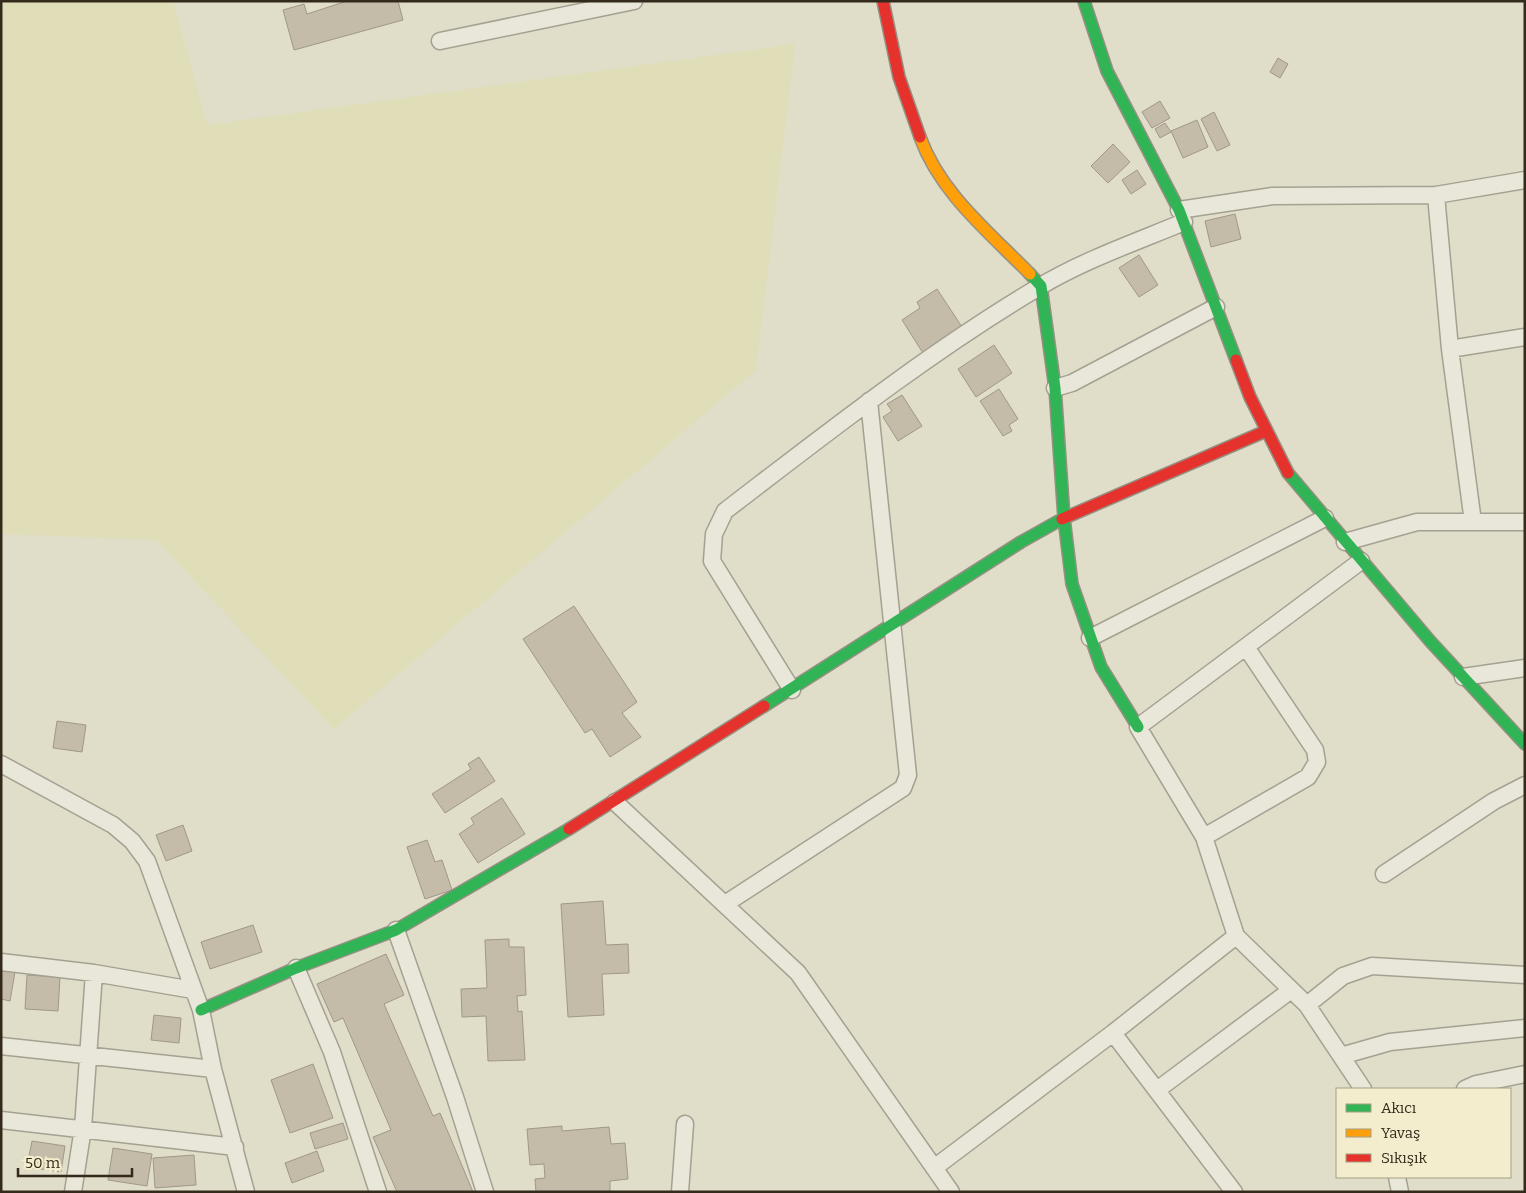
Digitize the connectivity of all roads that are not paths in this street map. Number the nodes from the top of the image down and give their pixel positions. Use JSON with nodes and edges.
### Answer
{"nodes":[{"id":1,"x":634,"y":1,"type":"edge"},
{"id":2,"x":883,"y":1,"type":"edge"},
{"id":3,"x":1084,"y":1,"type":"edge"},
{"id":4,"x":440,"y":41,"type":"dead end"},
{"id":5,"x":1525,"y":180,"type":"edge"},
{"id":6,"x":1436,"y":195,"type":"junction"},
{"id":7,"x":1181,"y":216,"type":"junction"},
{"id":8,"x":1041,"y":286,"type":"junction"},
{"id":9,"x":1216,"y":307,"type":"junction"},
{"id":10,"x":1525,"y":337,"type":"edge"},
{"id":11,"x":1450,"y":349,"type":"junction"},
{"id":12,"x":1055,"y":388,"type":"junction"},
{"id":13,"x":869,"y":401,"type":"junction"},
{"id":14,"x":1266,"y":431,"type":"junction"},
{"id":15,"x":1064,"y":518,"type":"junction"},
{"id":16,"x":1325,"y":518,"type":"junction"},
{"id":17,"x":1473,"y":522,"type":"junction"},
{"id":18,"x":1525,"y":522,"type":"edge"},
{"id":19,"x":1345,"y":542,"type":"junction"},
{"id":20,"x":1361,"y":561,"type":"junction"},
{"id":21,"x":892,"y":624,"type":"junction"},
{"id":22,"x":1090,"y":638,"type":"junction"},
{"id":23,"x":1246,"y":647,"type":"junction"},
{"id":24,"x":1525,"y":668,"type":"edge"},
{"id":25,"x":1463,"y":677,"type":"junction"},
{"id":26,"x":792,"y":690,"type":"junction"},
{"id":27,"x":1138,"y":727,"type":"junction"},
{"id":28,"x":1525,"y":744,"type":"edge"},
{"id":29,"x":1,"y":764,"type":"edge"},
{"id":30,"x":1525,"y":785,"type":"edge"},
{"id":31,"x":615,"y":802,"type":"junction"},
{"id":32,"x":1204,"y":837,"type":"junction"},
{"id":33,"x":1384,"y":874,"type":"dead end"},
{"id":34,"x":725,"y":904,"type":"junction"},
{"id":35,"x":396,"y":930,"type":"junction"},
{"id":36,"x":1236,"y":936,"type":"junction"},
{"id":37,"x":1,"y":962,"type":"edge"},
{"id":38,"x":296,"y":968,"type":"junction"},
{"id":39,"x":94,"y":973,"type":"junction"},
{"id":40,"x":1525,"y":975,"type":"edge"},
{"id":41,"x":193,"y":990,"type":"junction"},
{"id":42,"x":1291,"y":990,"type":"junction"},
{"id":43,"x":1307,"y":1005,"type":"junction"},
{"id":44,"x":201,"y":1010,"type":"junction"},
{"id":45,"x":1525,"y":1028,"type":"edge"},
{"id":46,"x":1113,"y":1032,"type":"junction"},
{"id":47,"x":1,"y":1046,"type":"edge"},
{"id":48,"x":87,"y":1055,"type":"junction"},
{"id":49,"x":1341,"y":1056,"type":"junction"},
{"id":50,"x":213,"y":1069,"type":"junction"},
{"id":51,"x":1525,"y":1074,"type":"edge"},
{"id":52,"x":1362,"y":1088,"type":"edge"},
{"id":53,"x":1467,"y":1088,"type":"edge"},
{"id":54,"x":1157,"y":1090,"type":"junction"},
{"id":55,"x":1,"y":1120,"type":"edge"},
{"id":56,"x":685,"y":1124,"type":"dead end"},
{"id":57,"x":83,"y":1128,"type":"junction"},
{"id":58,"x":235,"y":1147,"type":"junction"},
{"id":59,"x":934,"y":1168,"type":"junction"},
{"id":60,"x":1397,"y":1178,"type":"edge"},
{"id":61,"x":73,"y":1192,"type":"edge"},
{"id":62,"x":246,"y":1192,"type":"edge"},
{"id":63,"x":378,"y":1192,"type":"edge"},
{"id":64,"x":485,"y":1192,"type":"edge"},
{"id":65,"x":680,"y":1192,"type":"edge"},
{"id":66,"x":951,"y":1192,"type":"edge"},
{"id":67,"x":1234,"y":1192,"type":"edge"},
{"id":68,"x":1400,"y":1192,"type":"edge"}],
"edges":[{"from":1,"to":4,"type":"street"},
{"from":2,"to":8,"type":"street"},
{"from":3,"to":7,"type":"street"},
{"from":5,"to":6,"type":"street"},
{"from":6,"to":7,"type":"street"},
{"from":6,"to":11,"type":"street"},
{"from":7,"to":8,"type":"street"},
{"from":7,"to":9,"type":"street"},
{"from":8,"to":12,"type":"street"},
{"from":8,"to":13,"type":"street"},
{"from":9,"to":12,"type":"street"},
{"from":9,"to":14,"type":"street"},
{"from":10,"to":11,"type":"street"},
{"from":11,"to":17,"type":"street"},
{"from":12,"to":15,"type":"street"},
{"from":13,"to":21,"type":"street"},
{"from":13,"to":26,"type":"street"},
{"from":14,"to":15,"type":"street"},
{"from":14,"to":16,"type":"street"},
{"from":15,"to":21,"type":"street"},
{"from":15,"to":22,"type":"street"},
{"from":16,"to":19,"type":"street"},
{"from":16,"to":22,"type":"street"},
{"from":17,"to":18,"type":"street"},
{"from":17,"to":19,"type":"street"},
{"from":19,"to":20,"type":"street"},
{"from":20,"to":23,"type":"street"},
{"from":20,"to":25,"type":"street"},
{"from":21,"to":26,"type":"street"},
{"from":21,"to":34,"type":"street"},
{"from":22,"to":27,"type":"street"},
{"from":23,"to":27,"type":"street"},
{"from":23,"to":32,"type":"street"},
{"from":24,"to":25,"type":"street"},
{"from":25,"to":28,"type":"street"},
{"from":26,"to":31,"type":"street"},
{"from":27,"to":32,"type":"street"},
{"from":29,"to":41,"type":"street"},
{"from":30,"to":33,"type":"street"},
{"from":31,"to":34,"type":"street"},
{"from":31,"to":35,"type":"street"},
{"from":32,"to":36,"type":"street"},
{"from":34,"to":59,"type":"street"},
{"from":35,"to":38,"type":"street"},
{"from":35,"to":64,"type":"street"},
{"from":36,"to":42,"type":"street"},
{"from":36,"to":46,"type":"street"},
{"from":37,"to":39,"type":"street"},
{"from":38,"to":44,"type":"street"},
{"from":38,"to":63,"type":"street"},
{"from":39,"to":41,"type":"street"},
{"from":39,"to":48,"type":"street"},
{"from":40,"to":43,"type":"street"},
{"from":41,"to":44,"type":"street"},
{"from":42,"to":43,"type":"street"},
{"from":42,"to":54,"type":"street"},
{"from":43,"to":49,"type":"street"},
{"from":44,"to":50,"type":"street"},
{"from":45,"to":49,"type":"street"},
{"from":46,"to":54,"type":"street"},
{"from":46,"to":59,"type":"street"},
{"from":47,"to":48,"type":"street"},
{"from":48,"to":50,"type":"street"},
{"from":48,"to":57,"type":"street"},
{"from":49,"to":52,"type":"street"},
{"from":50,"to":58,"type":"street"},
{"from":51,"to":53,"type":"street"},
{"from":54,"to":67,"type":"street"},
{"from":55,"to":57,"type":"street"},
{"from":56,"to":65,"type":"street"},
{"from":57,"to":58,"type":"street"},
{"from":57,"to":61,"type":"street"},
{"from":58,"to":62,"type":"street"},
{"from":59,"to":66,"type":"street"},
{"from":60,"to":68,"type":"street"}]}
